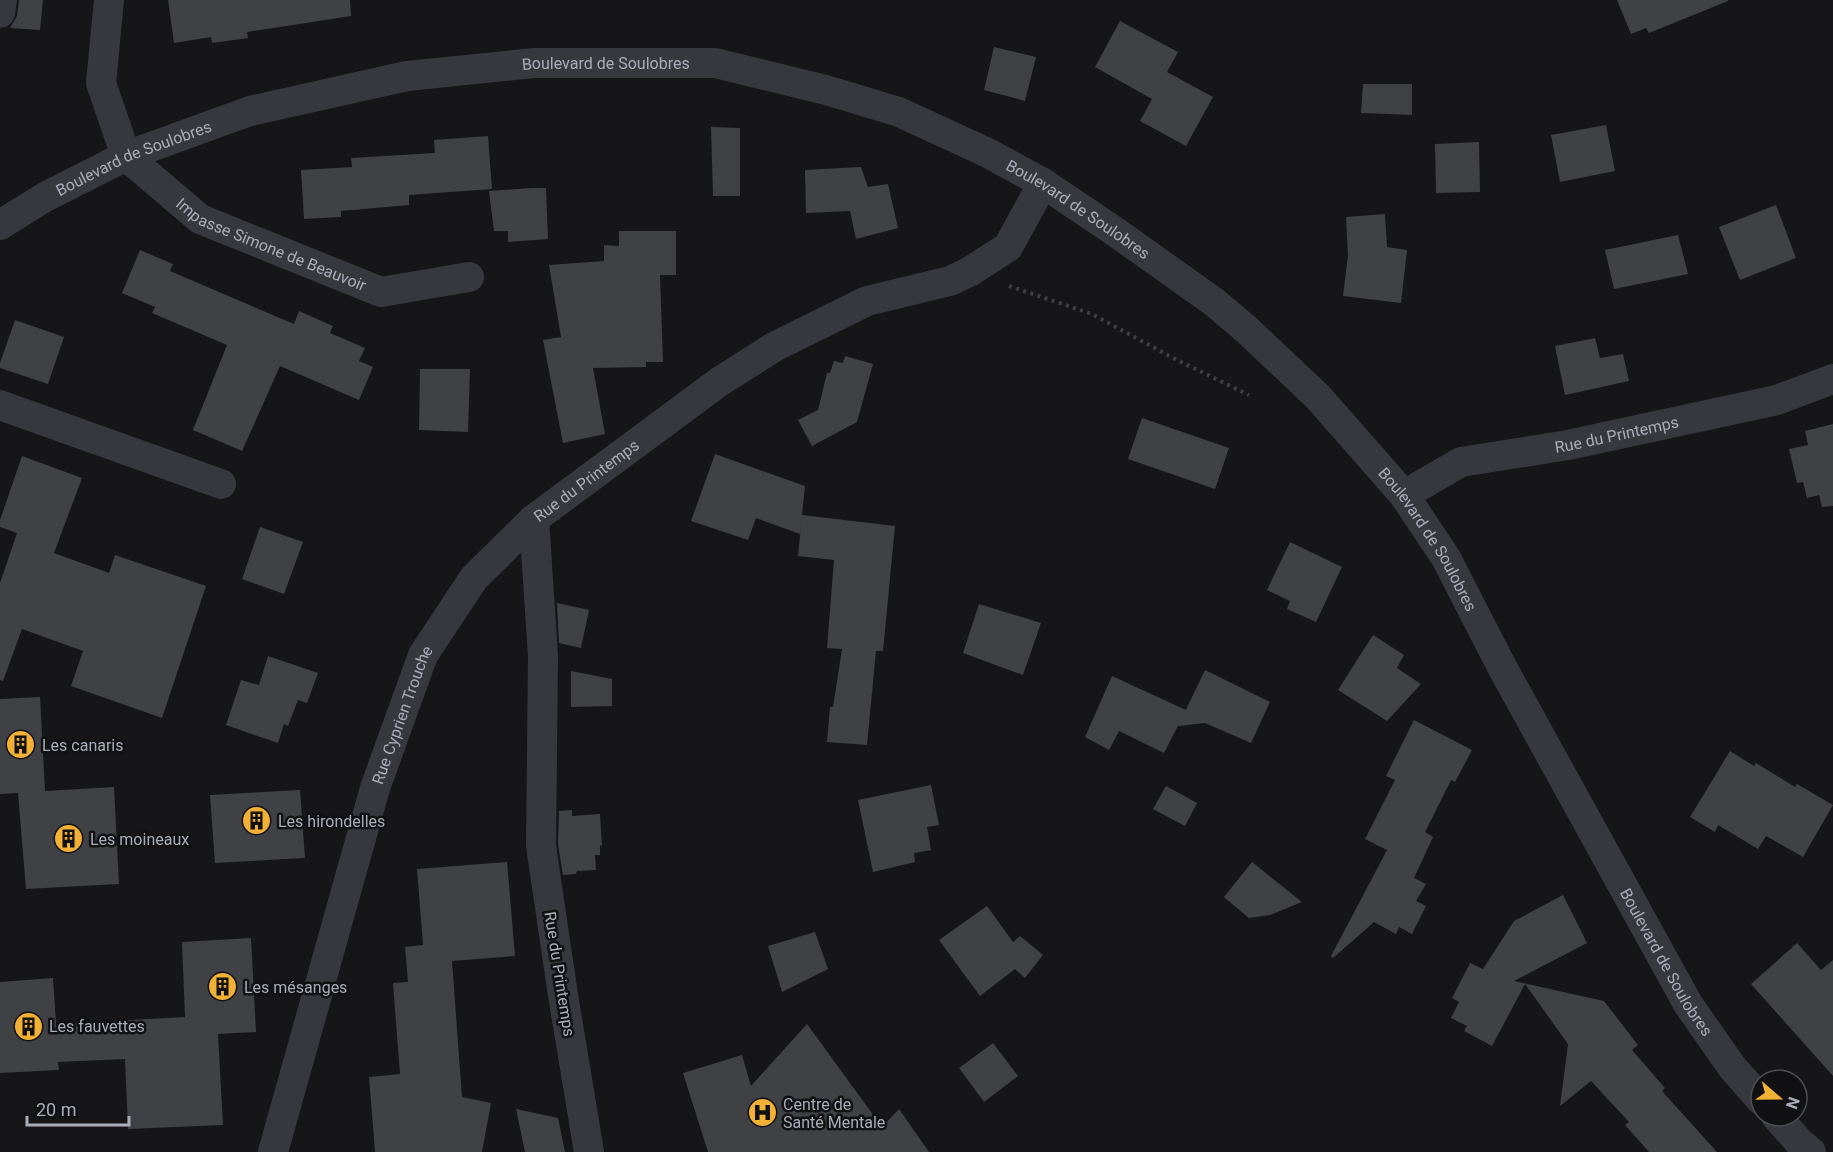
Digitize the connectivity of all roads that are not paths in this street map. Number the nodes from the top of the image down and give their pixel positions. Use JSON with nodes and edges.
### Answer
{"nodes":[{"id":1,"x":2,"y":0,"type":"edge"},
{"id":2,"x":109,"y":0,"type":"edge"},
{"id":3,"x":0,"y":13,"type":"edge"},
{"id":4,"x":126,"y":156,"type":"junction"},
{"id":5,"x":1043,"y":183,"type":"junction"},
{"id":6,"x":0,"y":225,"type":"edge"},
{"id":7,"x":468,"y":277,"type":"dead end"},
{"id":8,"x":1833,"y":379,"type":"edge"},
{"id":9,"x":0,"y":405,"type":"edge"},
{"id":10,"x":221,"y":484,"type":"dead end"},
{"id":11,"x":1404,"y":495,"type":"junction"},
{"id":12,"x":534,"y":519,"type":"junction"},
{"id":13,"x":1749,"y":1086,"type":"edge"},
{"id":14,"x":1787,"y":1128,"type":"edge"},
{"id":15,"x":273,"y":1152,"type":"edge"},
{"id":16,"x":589,"y":1152,"type":"edge"},
{"id":17,"x":1811,"y":1152,"type":"edge"}],
"edges":[{"from":1,"to":3,"type":"street"},
{"from":2,"to":4,"type":"street"},
{"from":4,"to":5,"type":"street","name":"Boulevard de Soulobres"},
{"from":4,"to":6,"type":"street","name":"Boulevard de Soulobres"},
{"from":4,"to":7,"type":"street","name":"Impasse Simone de Beauvoir"},
{"from":5,"to":11,"type":"street","name":"Boulevard de Soulobres"},
{"from":5,"to":12,"type":"street","name":"Rue du Printemps"},
{"from":8,"to":11,"type":"street","name":"Rue du Printemps"},
{"from":9,"to":10,"type":"street"},
{"from":11,"to":13,"type":"street","name":"Boulevard de Soulobres"},
{"from":12,"to":15,"type":"street","name":"Rue Cyprien Trouche"},
{"from":12,"to":16,"type":"street","name":"Rue du Printemps"},
{"from":14,"to":17,"type":"street"}]}
